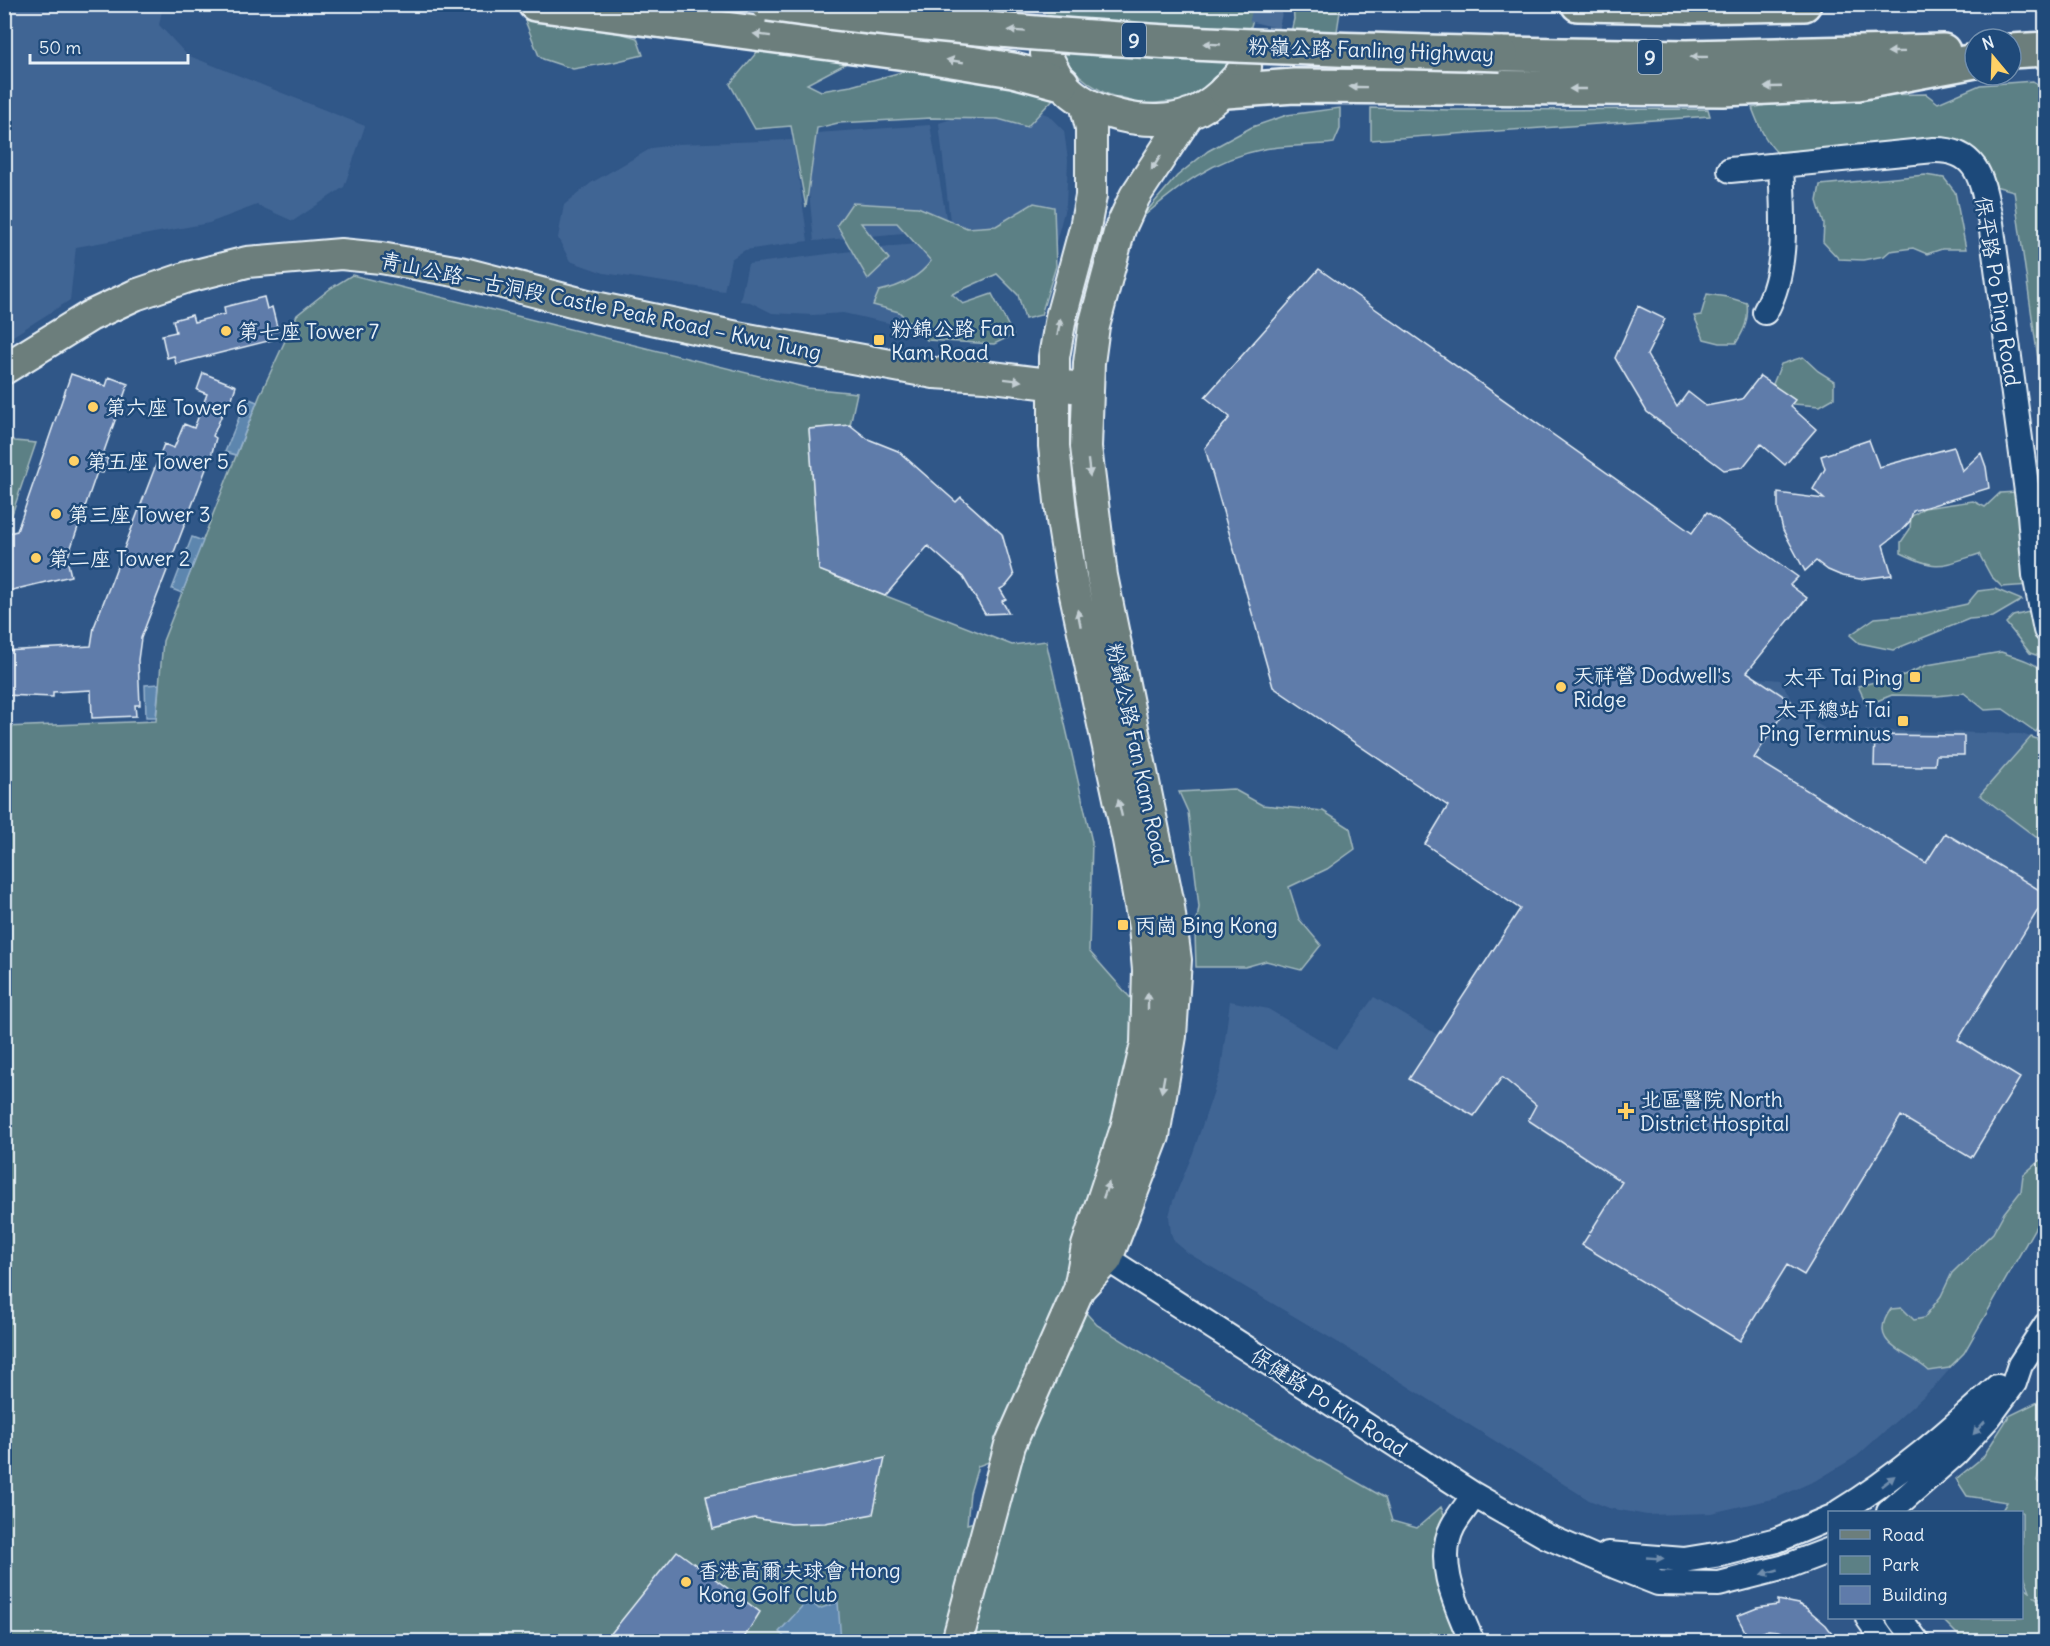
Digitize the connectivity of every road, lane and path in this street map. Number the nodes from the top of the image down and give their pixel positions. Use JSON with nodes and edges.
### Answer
{"nodes":[{"id":1,"x":536,"y":4,"type":"edge"},
{"id":2,"x":768,"y":4,"type":"edge"},
{"id":3,"x":1578,"y":4,"type":"edge"},
{"id":4,"x":1804,"y":4,"type":"edge"},
{"id":5,"x":1963,"y":51,"type":"edge"},
{"id":6,"x":1046,"y":54,"type":"tunnel mouth"},
{"id":7,"x":1963,"y":63,"type":"edge"},
{"id":8,"x":1236,"y":79,"type":"joint"},
{"id":9,"x":1073,"y":93,"type":"junction"},
{"id":10,"x":1189,"y":114,"type":"junction"},
{"id":11,"x":1781,"y":165,"type":"junction"},
{"id":12,"x":1730,"y":170,"type":"dead end"},
{"id":13,"x":1765,"y":312,"type":"dead end"},
{"id":14,"x":4,"y":369,"type":"edge"},
{"id":15,"x":1052,"y":396,"type":"junction"},
{"id":16,"x":1087,"y":399,"type":"junction"},
{"id":17,"x":2046,"y":630,"type":"edge"},
{"id":18,"x":1097,"y":1252,"type":"junction"},
{"id":19,"x":2046,"y":1325,"type":"edge"},
{"id":20,"x":2020,"y":1365,"type":"junction"},
{"id":21,"x":1474,"y":1495,"type":"junction"},
{"id":22,"x":1841,"y":1511,"type":"edge"},
{"id":23,"x":1890,"y":1511,"type":"edge"},
{"id":24,"x":1820,"y":1523,"type":"edge"},
{"id":25,"x":1576,"y":1549,"type":"junction"},
{"id":26,"x":1828,"y":1554,"type":"edge"},
{"id":27,"x":1869,"y":1619,"type":"edge"},
{"id":28,"x":1900,"y":1619,"type":"edge"},
{"id":29,"x":957,"y":1641,"type":"edge"},
{"id":30,"x":1472,"y":1641,"type":"edge"},
{"id":31,"x":1885,"y":1641,"type":"edge"},
{"id":32,"x":1917,"y":1641,"type":"edge"}],
"edges":[{"from":9,"to":1,"type":"highway","one_way":true},
{"from":5,"to":2,"type":"highway","name":"粉嶺公路 Fanling Highway","number":"9","one_way":true,"bridge":true},
{"from":3,"to":4,"type":"highway"},
{"from":6,"to":9,"type":"main road","name":"粉錦公路 Fan Kam Road"},
{"from":7,"to":8,"type":"highway","one_way":true},
{"from":8,"to":10,"type":"main road"},
{"from":9,"to":10,"type":"main road"},
{"from":15,"to":9,"type":"main road","name":"粉錦公路 Fan Kam Road","one_way":true},
{"from":10,"to":16,"type":"main road","name":"粉錦公路 Fan Kam Road","one_way":true},
{"from":11,"to":12,"type":"street","name":"保平路 Po Ping Road"},
{"from":11,"to":13,"type":"street"},
{"from":11,"to":17,"type":"street","name":"保平路 Po Ping Road"},
{"from":14,"to":15,"type":"main road","name":"青山公路－古洞段 Castle Peak Road – Kwu Tung"},
{"from":15,"to":16,"type":"main road","name":"青山公路－古洞段 Castle Peak Road – Kwu Tung"},
{"from":18,"to":15,"type":"main road","name":"粉錦公路 Fan Kam Road","one_way":true},
{"from":16,"to":18,"type":"main road","name":"粉錦公路 Fan Kam Road","one_way":true},
{"from":18,"to":21,"type":"street","name":"保健路 Po Kin Road"},
{"from":18,"to":29,"type":"main road","name":"粉錦公路 Fan Kam Road"},
{"from":19,"to":20,"type":"street"},
{"from":22,"to":20,"type":"street","one_way":true},
{"from":20,"to":23,"type":"street","one_way":true},
{"from":21,"to":25,"type":"street","name":"保健路 Po Kin Road"},
{"from":21,"to":30,"type":"street"},
{"from":25,"to":24,"type":"street","name":"保健路 Po Kin Road","one_way":true},
{"from":24,"to":26,"type":"street"},
{"from":26,"to":25,"type":"street","name":"保健路 Po Kin Road","one_way":true},
{"from":27,"to":31,"type":"street"},
{"from":28,"to":32,"type":"street"}]}
